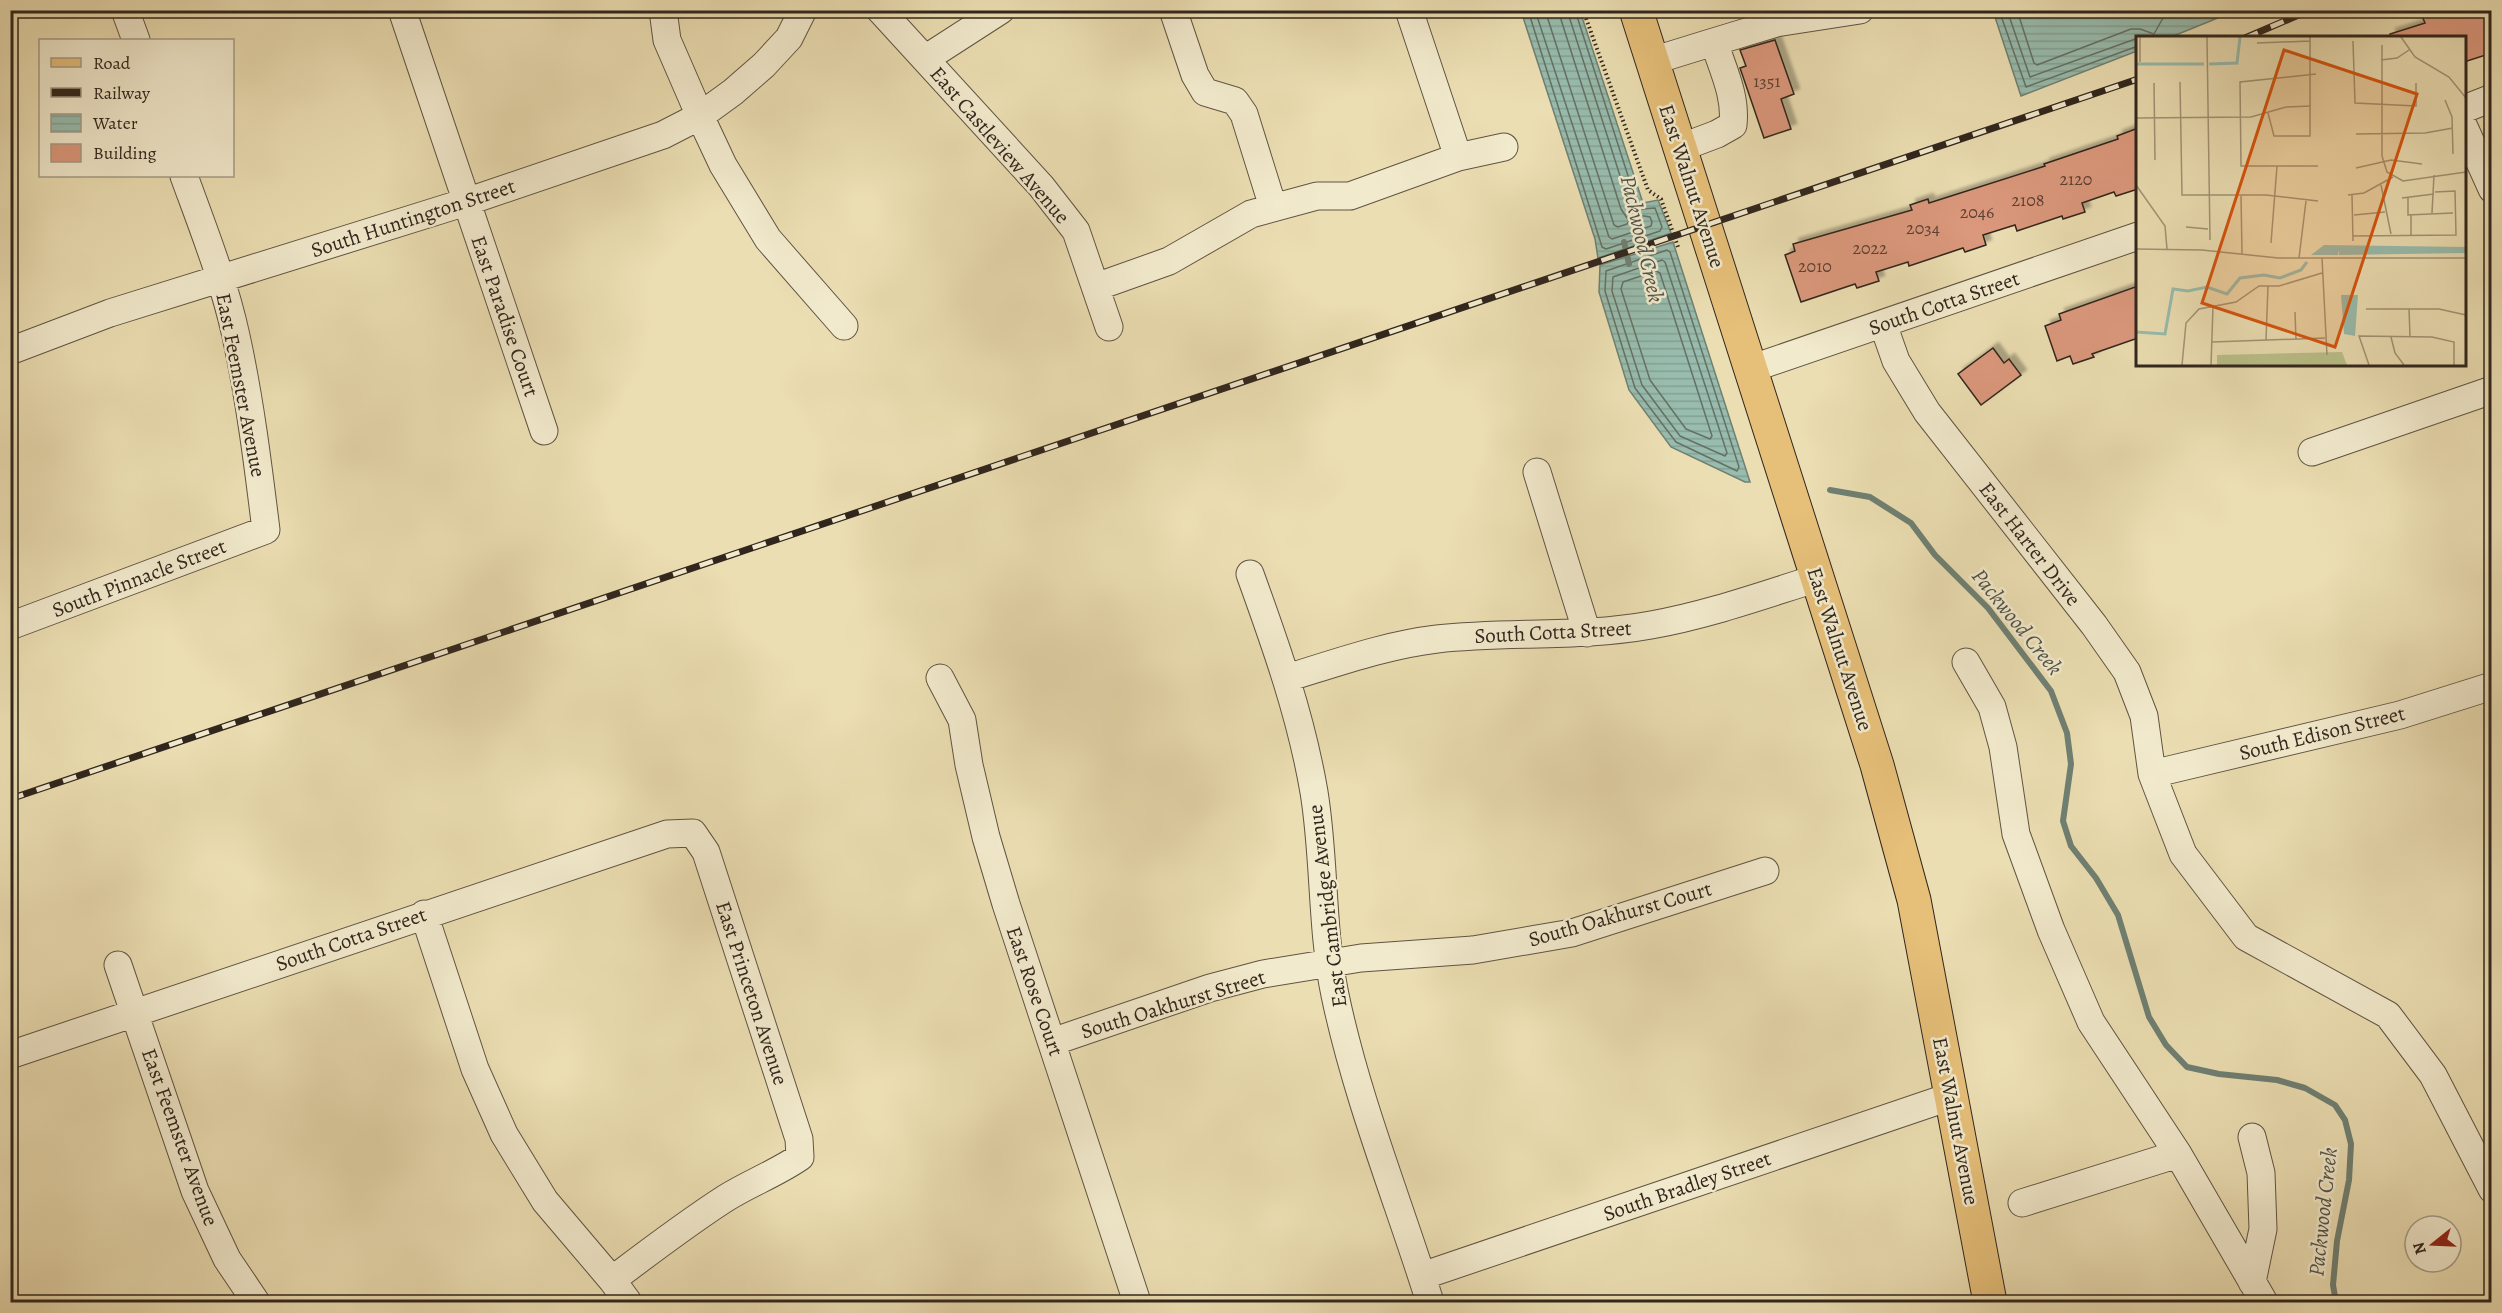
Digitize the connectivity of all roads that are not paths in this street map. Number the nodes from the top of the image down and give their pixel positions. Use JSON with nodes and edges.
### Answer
{"nodes":[{"id":1,"x":125,"y":10,"type":"edge"},
{"id":2,"x":402,"y":10,"type":"edge"},
{"id":3,"x":663,"y":10,"type":"edge"},
{"id":4,"x":803,"y":10,"type":"edge"},
{"id":5,"x":880,"y":10,"type":"edge"},
{"id":6,"x":1001,"y":10,"type":"edge"},
{"id":7,"x":1173,"y":10,"type":"edge"},
{"id":8,"x":1409,"y":10,"type":"edge"},
{"id":9,"x":1636,"y":10,"type":"edge"},
{"id":10,"x":1860,"y":10,"type":"edge"},
{"id":11,"x":136,"y":39,"type":"edge"},
{"id":12,"x":1707,"y":44,"type":"junction"},
{"id":13,"x":926,"y":59,"type":"junction"},
{"id":14,"x":1652,"y":61,"type":"junction"},
{"id":15,"x":2492,"y":98,"type":"edge"},
{"id":16,"x":2466,"y":108,"type":"edge"},
{"id":17,"x":699,"y":116,"type":"junction"},
{"id":18,"x":2466,"y":131,"type":"edge"},
{"id":19,"x":1504,"y":147,"type":"dead end"},
{"id":20,"x":1680,"y":148,"type":"junction"},
{"id":21,"x":1458,"y":157,"type":"junction"},
{"id":22,"x":184,"y":177,"type":"edge"},
{"id":23,"x":2492,"y":189,"type":"edge"},
{"id":24,"x":466,"y":202,"type":"junction"},
{"id":25,"x":1273,"y":207,"type":"junction"},
{"id":26,"x":2136,"y":237,"type":"edge"},
{"id":27,"x":221,"y":280,"type":"junction"},
{"id":28,"x":1096,"y":287,"type":"junction"},
{"id":29,"x":1883,"y":324,"type":"junction"},
{"id":30,"x":844,"y":326,"type":"dead end"},
{"id":31,"x":1109,"y":327,"type":"dead end"},
{"id":32,"x":10,"y":351,"type":"edge"},
{"id":33,"x":1750,"y":369,"type":"junction"},
{"id":34,"x":2492,"y":390,"type":"edge"},
{"id":35,"x":544,"y":431,"type":"dead end"},
{"id":36,"x":2312,"y":452,"type":"dead end"},
{"id":37,"x":1537,"y":472,"type":"dead end"},
{"id":38,"x":266,"y":530,"type":"joint"},
{"id":39,"x":1250,"y":574,"type":"dead end"},
{"id":40,"x":1818,"y":578,"type":"junction"},
{"id":41,"x":10,"y":626,"type":"edge"},
{"id":42,"x":1587,"y":633,"type":"junction"},
{"id":43,"x":1966,"y":662,"type":"dead end"},
{"id":44,"x":940,"y":678,"type":"dead end"},
{"id":45,"x":1287,"y":678,"type":"junction"},
{"id":46,"x":2492,"y":686,"type":"edge"},
{"id":47,"x":2152,"y":774,"type":"junction"},
{"id":48,"x":693,"y":833,"type":"joint"},
{"id":49,"x":1765,"y":871,"type":"dead end"},
{"id":50,"x":424,"y":914,"type":"junction"},
{"id":51,"x":1329,"y":963,"type":"junction"},
{"id":52,"x":118,"y":965,"type":"dead end"},
{"id":53,"x":135,"y":1013,"type":"junction"},
{"id":54,"x":1052,"y":1042,"type":"junction"},
{"id":55,"x":10,"y":1055,"type":"edge"},
{"id":56,"x":1952,"y":1096,"type":"junction"},
{"id":57,"x":2252,"y":1137,"type":"dead end"},
{"id":58,"x":2178,"y":1154,"type":"junction"},
{"id":59,"x":2492,"y":1189,"type":"edge"},
{"id":60,"x":2022,"y":1203,"type":"dead end"},
{"id":61,"x":1422,"y":1276,"type":"junction"},
{"id":62,"x":612,"y":1280,"type":"junction"},
{"id":63,"x":2258,"y":1292,"type":"edge"},
{"id":64,"x":256,"y":1302,"type":"edge"},
{"id":65,"x":628,"y":1302,"type":"edge"},
{"id":66,"x":1137,"y":1302,"type":"edge"},
{"id":67,"x":1430,"y":1302,"type":"edge"},
{"id":68,"x":1990,"y":1302,"type":"edge"}],
"edges":[{"from":1,"to":11,"type":"street"},
{"from":2,"to":24,"type":"street","name":"East Paradise Court"},
{"from":3,"to":17,"type":"street"},
{"from":4,"to":17,"type":"street","name":"South Huntington Street"},
{"from":5,"to":13,"type":"street","name":"East Castleview Avenue"},
{"from":6,"to":13,"type":"street"},
{"from":7,"to":25,"type":"street"},
{"from":8,"to":21,"type":"street"},
{"from":9,"to":14,"type":"main road","name":"East Walnut Avenue"},
{"from":10,"to":12,"type":"street"},
{"from":12,"to":14,"type":"street"},
{"from":12,"to":20,"type":"street"},
{"from":13,"to":28,"type":"street","name":"East Castleview Avenue"},
{"from":14,"to":20,"type":"main road","name":"East Walnut Avenue"},
{"from":15,"to":16,"type":"street"},
{"from":17,"to":24,"type":"street","name":"South Huntington Street"},
{"from":17,"to":30,"type":"street"},
{"from":18,"to":23,"type":"street"},
{"from":19,"to":21,"type":"street"},
{"from":20,"to":33,"type":"main road","name":"East Walnut Avenue"},
{"from":21,"to":25,"type":"street"},
{"from":22,"to":27,"type":"street","name":"East Feemster Avenue"},
{"from":24,"to":27,"type":"street","name":"South Huntington Street"},
{"from":24,"to":35,"type":"street","name":"East Paradise Court"},
{"from":25,"to":28,"type":"street"},
{"from":26,"to":29,"type":"street","name":"South Cotta Street"},
{"from":27,"to":32,"type":"street","name":"South Huntington Street"},
{"from":27,"to":38,"type":"street","name":"East Feemster Avenue"},
{"from":28,"to":31,"type":"street","name":"East Castleview Avenue"},
{"from":29,"to":33,"type":"street","name":"South Cotta Street"},
{"from":29,"to":47,"type":"street","name":"East Harter Drive"},
{"from":33,"to":40,"type":"main road","name":"East Walnut Avenue"},
{"from":34,"to":36,"type":"street"},
{"from":37,"to":42,"type":"street"},
{"from":38,"to":41,"type":"street","name":"South Pinnacle Street"},
{"from":39,"to":45,"type":"street","name":"East Cambridge Avenue"},
{"from":40,"to":42,"type":"street","name":"South Cotta Street"},
{"from":40,"to":56,"type":"main road","name":"East Walnut Avenue"},
{"from":42,"to":45,"type":"street","name":"South Cotta Street"},
{"from":43,"to":58,"type":"street"},
{"from":44,"to":54,"type":"street","name":"East Rose Court"},
{"from":45,"to":51,"type":"street","name":"East Cambridge Avenue"},
{"from":46,"to":47,"type":"street","name":"South Edison Street"},
{"from":47,"to":59,"type":"street","name":"East Harter Drive"},
{"from":48,"to":50,"type":"street","name":"South Cotta Street"},
{"from":48,"to":62,"type":"street","name":"East Princeton Avenue"},
{"from":49,"to":51,"type":"street","name":"South Oakhurst Court"},
{"from":50,"to":53,"type":"street","name":"South Cotta Street"},
{"from":50,"to":62,"type":"street"},
{"from":51,"to":54,"type":"street","name":"South Oakhurst Street"},
{"from":51,"to":61,"type":"street","name":"East Cambridge Avenue"},
{"from":52,"to":53,"type":"street","name":"East Feemster Avenue"},
{"from":53,"to":55,"type":"street","name":"South Cotta Street"},
{"from":53,"to":64,"type":"street","name":"East Feemster Avenue"},
{"from":54,"to":66,"type":"street","name":"East Rose Court"},
{"from":56,"to":61,"type":"street","name":"South Bradley Street"},
{"from":56,"to":68,"type":"main road","name":"East Walnut Avenue"},
{"from":57,"to":63,"type":"street"},
{"from":58,"to":60,"type":"street"},
{"from":58,"to":63,"type":"street"},
{"from":61,"to":67,"type":"street","name":"East Cambridge Avenue"},
{"from":62,"to":65,"type":"street"}]}
